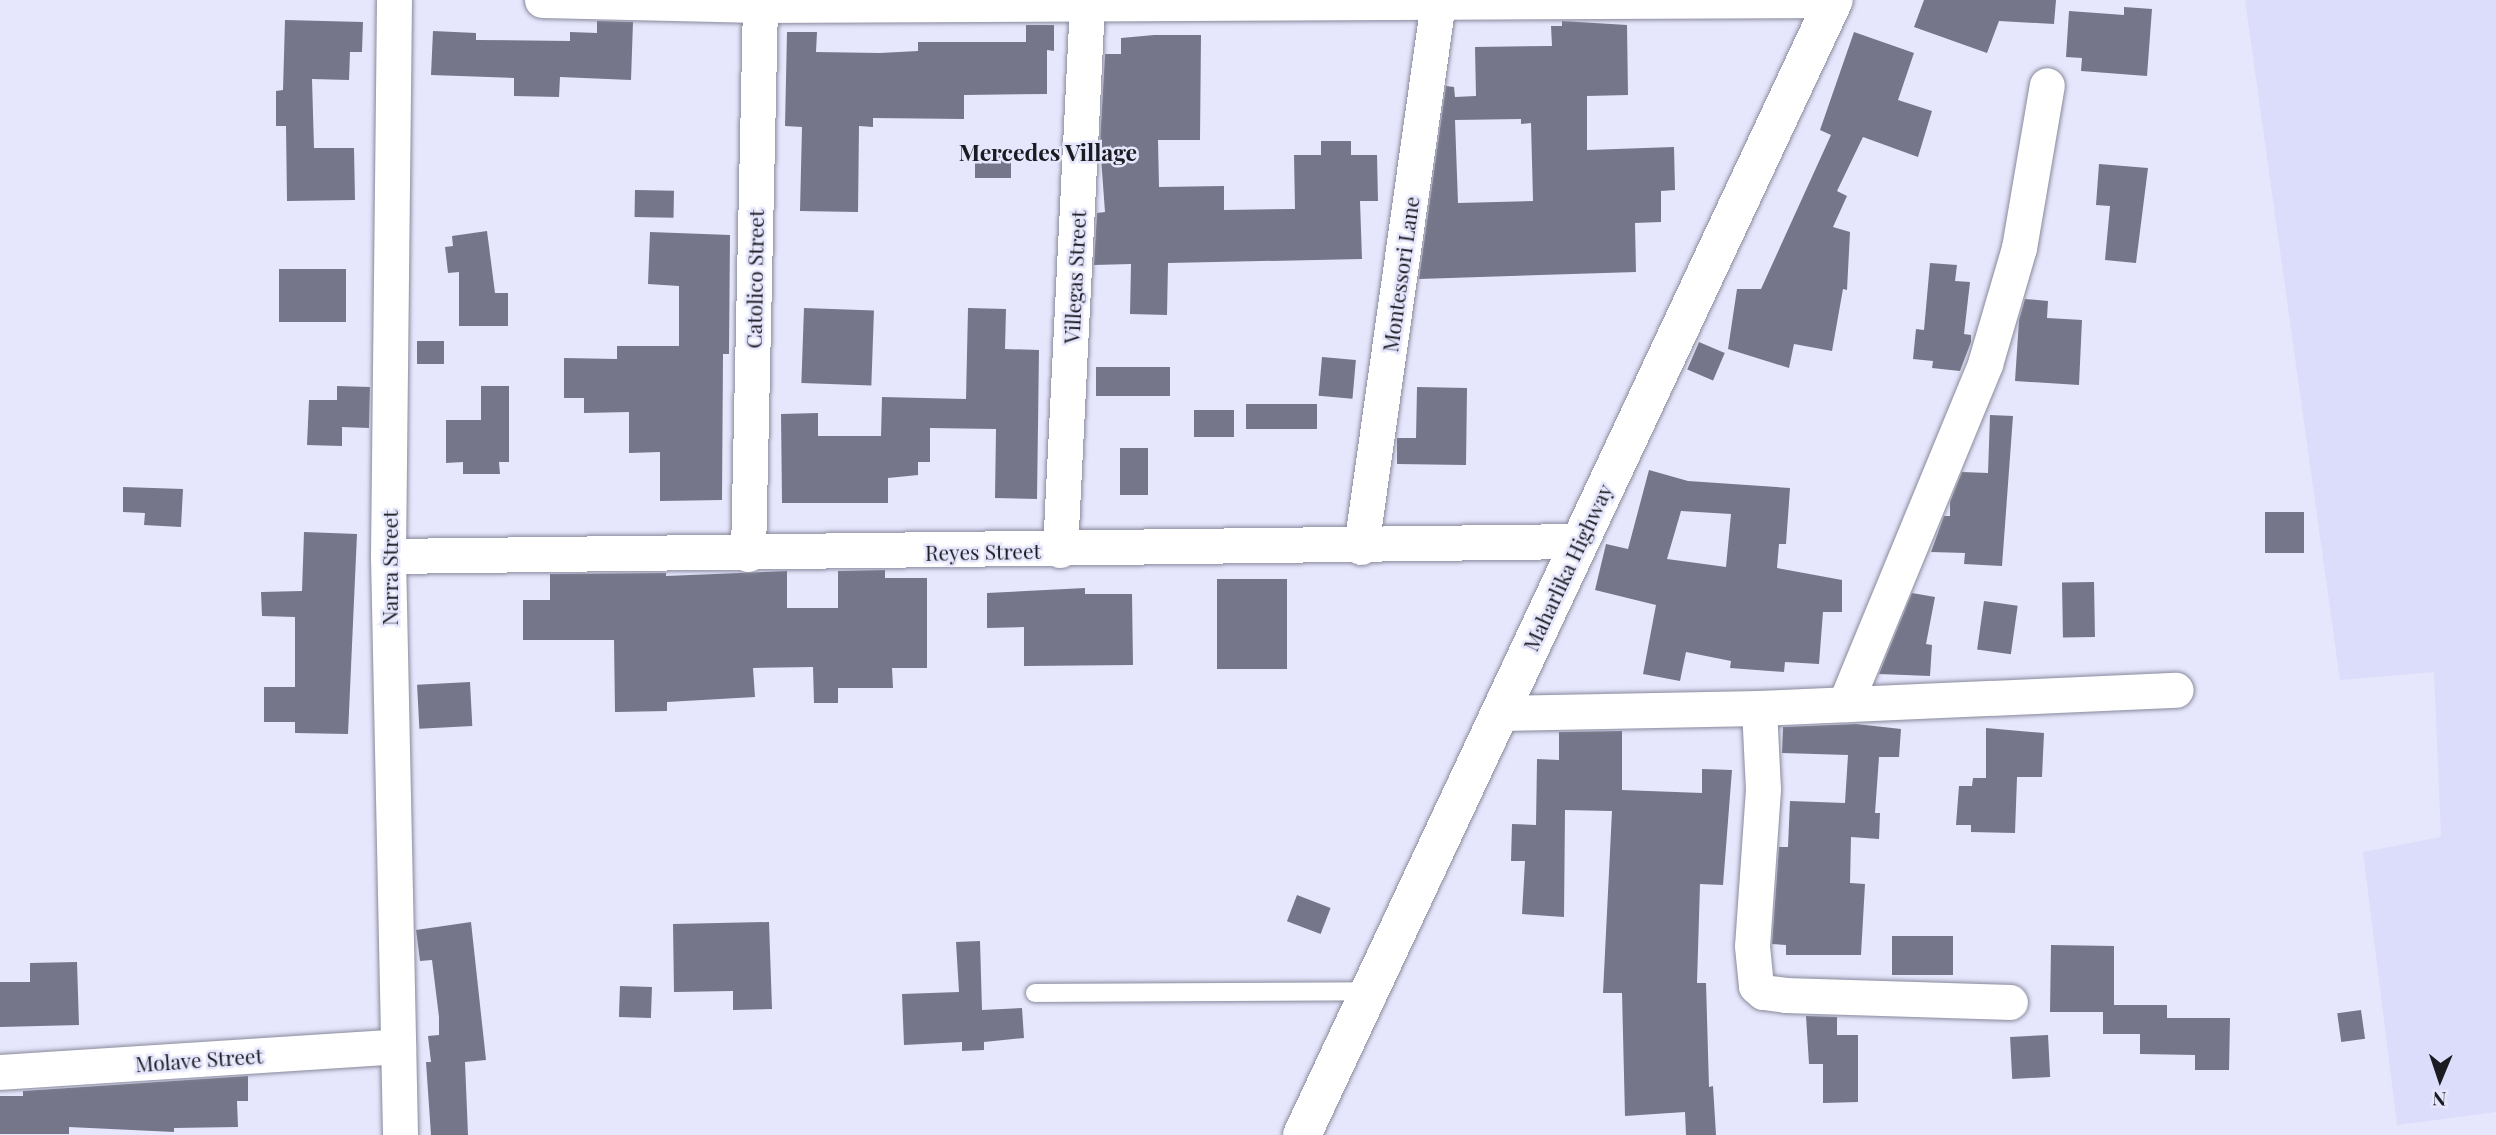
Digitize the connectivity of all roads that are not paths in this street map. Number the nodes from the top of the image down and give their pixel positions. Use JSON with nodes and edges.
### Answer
{"nodes":[{"id":1,"x":394,"y":0,"type":"edge"},
{"id":2,"x":542,"y":0,"type":"edge"},
{"id":3,"x":1834,"y":0,"type":"edge"},
{"id":4,"x":1448,"y":1,"type":"edge"},
{"id":5,"x":1087,"y":4,"type":"junction"},
{"id":6,"x":760,"y":5,"type":"junction"},
{"id":7,"x":2047,"y":85,"type":"dead end"},
{"id":8,"x":1578,"y":541,"type":"junction"},
{"id":9,"x":1361,"y":547,"type":"junction"},
{"id":10,"x":1060,"y":550,"type":"junction"},
{"id":11,"x":748,"y":554,"type":"junction"},
{"id":12,"x":388,"y":556,"type":"junction"},
{"id":13,"x":2176,"y":690,"type":"dead end"},
{"id":14,"x":1845,"y":704,"type":"junction"},
{"id":15,"x":1759,"y":708,"type":"junction"},
{"id":16,"x":1499,"y":713,"type":"junction"},
{"id":17,"x":1369,"y":991,"type":"junction"},
{"id":18,"x":1035,"y":993,"type":"dead end"},
{"id":19,"x":2010,"y":1002,"type":"dead end"},
{"id":20,"x":398,"y":1046,"type":"junction"},
{"id":21,"x":0,"y":1072,"type":"edge"},
{"id":22,"x":400,"y":1135,"type":"edge"},
{"id":23,"x":1302,"y":1135,"type":"edge"}],
"edges":[{"from":1,"to":12,"type":"street","name":"Narra Street"},
{"from":2,"to":6,"type":"street"},
{"from":3,"to":4,"type":"street"},
{"from":3,"to":8,"type":"highway","name":"Maharlika Highway"},
{"from":4,"to":5,"type":"street"},
{"from":4,"to":9,"type":"street","name":"Montessori Lane"},
{"from":5,"to":6,"type":"street"},
{"from":5,"to":10,"type":"street","name":"Villegas Street"},
{"from":6,"to":11,"type":"street","name":"Catolico Street"},
{"from":7,"to":14,"type":"street"},
{"from":8,"to":9,"type":"street","name":"Reyes Street"},
{"from":8,"to":16,"type":"highway","name":"Maharlika Highway"},
{"from":9,"to":10,"type":"street","name":"Reyes Street"},
{"from":10,"to":11,"type":"street","name":"Reyes Street"},
{"from":11,"to":12,"type":"street","name":"Reyes Street"},
{"from":12,"to":20,"type":"street","name":"Narra Street"},
{"from":13,"to":14,"type":"street"},
{"from":14,"to":15,"type":"street"},
{"from":15,"to":16,"type":"street"},
{"from":15,"to":19,"type":"street"},
{"from":16,"to":17,"type":"highway","name":"Maharlika Highway"},
{"from":17,"to":18,"type":"lane"},
{"from":17,"to":23,"type":"highway","name":"Maharlika Highway"},
{"from":20,"to":21,"type":"street","name":"Molave Street"},
{"from":20,"to":22,"type":"street","name":"Narra Street"}]}
